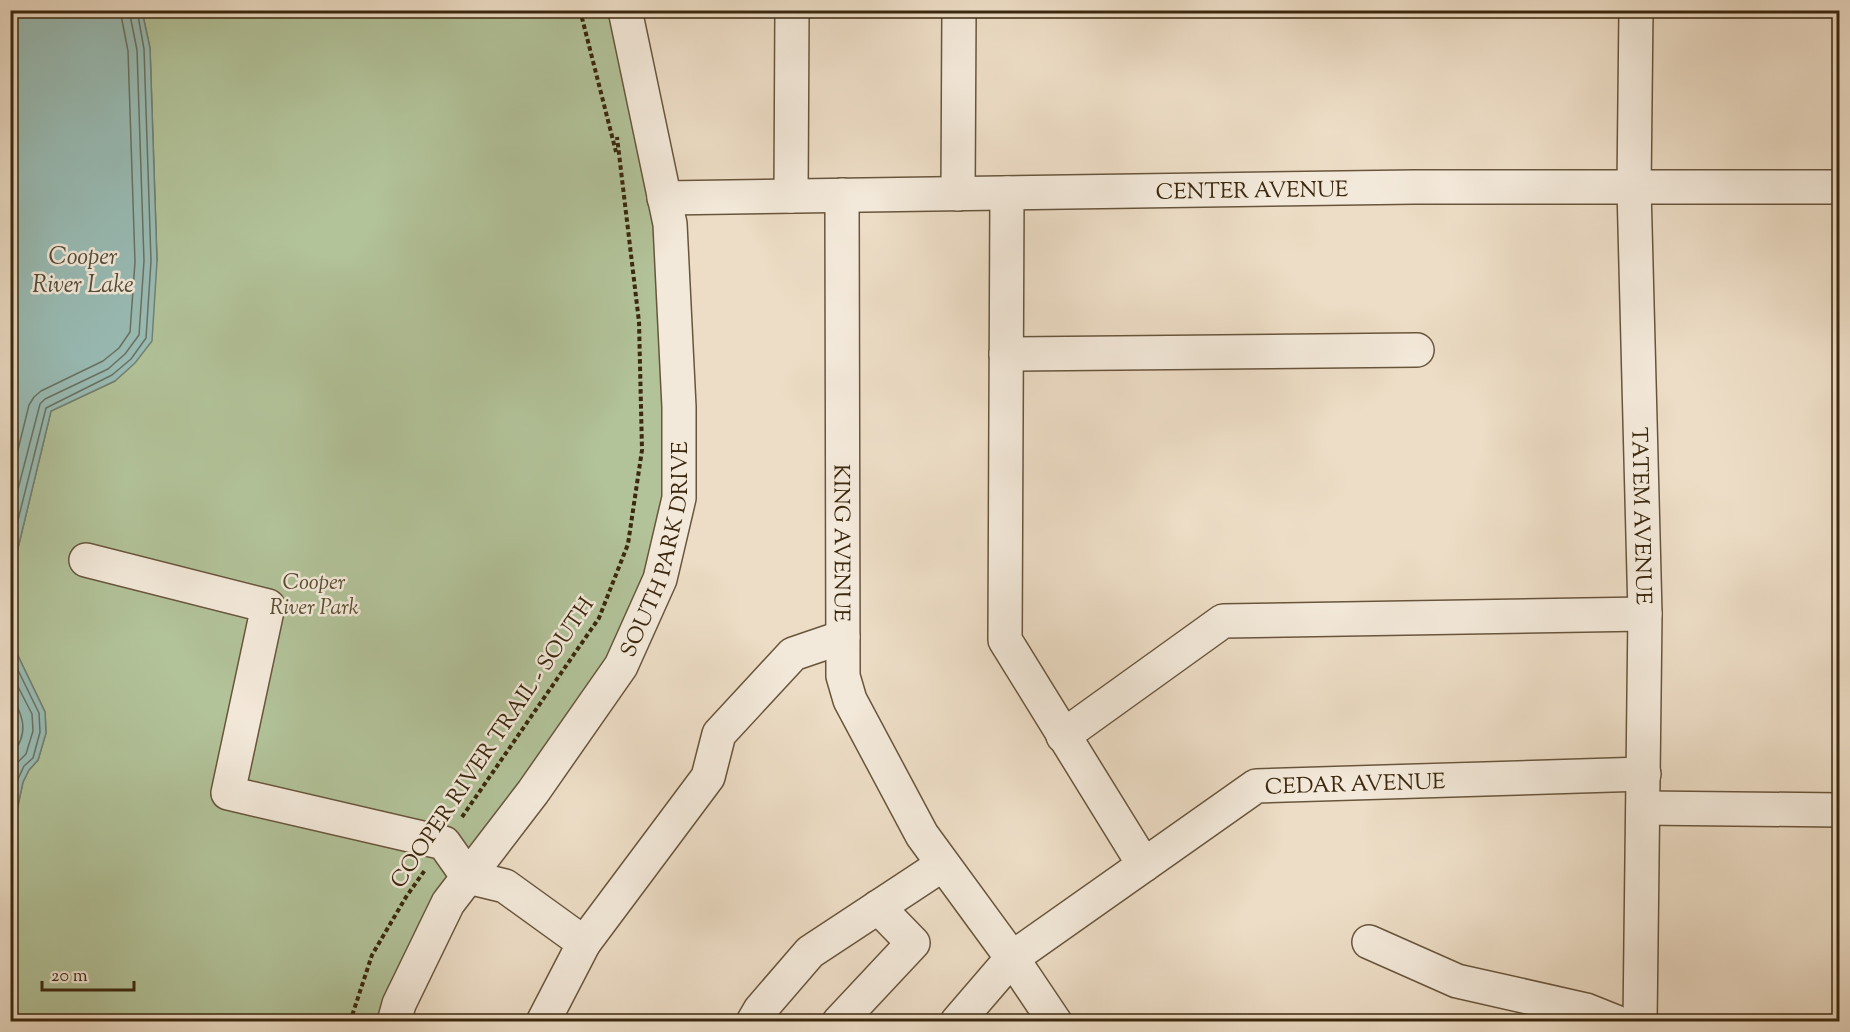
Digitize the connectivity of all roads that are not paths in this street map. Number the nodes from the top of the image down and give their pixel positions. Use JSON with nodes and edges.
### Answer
{"nodes":[{"id":1,"x":625,"y":10,"type":"edge"},
{"id":2,"x":792,"y":10,"type":"edge"},
{"id":3,"x":959,"y":10,"type":"edge"},
{"id":4,"x":1636,"y":10,"type":"edge"},
{"id":5,"x":1839,"y":187,"type":"edge"},
{"id":6,"x":1634,"y":188,"type":"junction"},
{"id":7,"x":1007,"y":193,"type":"junction"},
{"id":8,"x":958,"y":194,"type":"junction"},
{"id":9,"x":842,"y":195,"type":"junction"},
{"id":10,"x":790,"y":196,"type":"junction"},
{"id":11,"x":664,"y":198,"type":"junction"},
{"id":12,"x":1417,"y":350,"type":"dead end"},
{"id":13,"x":1006,"y":354,"type":"junction"},
{"id":14,"x":86,"y":560,"type":"dead end"},
{"id":15,"x":1645,"y":614,"type":"junction"},
{"id":16,"x":843,"y":637,"type":"junction"},
{"id":17,"x":1063,"y":736,"type":"junction"},
{"id":18,"x":1644,"y":774,"type":"junction"},
{"id":19,"x":1643,"y":808,"type":"junction"},
{"id":20,"x":1839,"y":810,"type":"edge"},
{"id":21,"x":942,"y":865,"type":"junction"},
{"id":22,"x":1144,"y":865,"type":"junction"},
{"id":23,"x":468,"y":876,"type":"junction"},
{"id":24,"x":878,"y":907,"type":"junction"},
{"id":25,"x":1369,"y":942,"type":"dead end"},
{"id":26,"x":585,"y":943,"type":"junction"},
{"id":27,"x":1012,"y":958,"type":"junction"},
{"id":28,"x":394,"y":1022,"type":"edge"},
{"id":29,"x":543,"y":1022,"type":"edge"},
{"id":30,"x":753,"y":1022,"type":"edge"},
{"id":31,"x":839,"y":1022,"type":"edge"},
{"id":32,"x":957,"y":1022,"type":"edge"},
{"id":33,"x":1055,"y":1022,"type":"edge"},
{"id":34,"x":1616,"y":1022,"type":"edge"},
{"id":35,"x":1640,"y":1022,"type":"edge"}],
"edges":[{"from":1,"to":11,"type":"street","name":"SOUTH PARK DRIVE"},
{"from":2,"to":10,"type":"street"},
{"from":3,"to":8,"type":"street"},
{"from":4,"to":6,"type":"street","name":"TATEM AVENUE"},
{"from":5,"to":6,"type":"street","name":"CENTER AVENUE"},
{"from":6,"to":7,"type":"street","name":"CENTER AVENUE"},
{"from":6,"to":15,"type":"street","name":"TATEM AVENUE"},
{"from":7,"to":8,"type":"street","name":"CENTER AVENUE"},
{"from":7,"to":13,"type":"street"},
{"from":8,"to":9,"type":"street","name":"CENTER AVENUE"},
{"from":9,"to":10,"type":"street","name":"CENTER AVENUE"},
{"from":9,"to":16,"type":"street","name":"KING AVENUE"},
{"from":10,"to":11,"type":"street","name":"CENTER AVENUE"},
{"from":11,"to":23,"type":"street","name":"SOUTH PARK DRIVE"},
{"from":12,"to":13,"type":"street"},
{"from":13,"to":17,"type":"street"},
{"from":14,"to":23,"type":"street"},
{"from":15,"to":17,"type":"street"},
{"from":15,"to":18,"type":"street","name":"TATEM AVENUE"},
{"from":16,"to":21,"type":"street","name":"KING AVENUE"},
{"from":16,"to":26,"type":"street"},
{"from":17,"to":22,"type":"street"},
{"from":18,"to":19,"type":"street","name":"TATEM AVENUE"},
{"from":18,"to":22,"type":"street","name":"CEDAR AVENUE"},
{"from":19,"to":20,"type":"street"},
{"from":19,"to":35,"type":"street","name":"TATEM AVENUE"},
{"from":21,"to":24,"type":"street"},
{"from":21,"to":27,"type":"street","name":"KING AVENUE"},
{"from":22,"to":27,"type":"street","name":"CEDAR AVENUE"},
{"from":23,"to":26,"type":"street"},
{"from":23,"to":28,"type":"street","name":"SOUTH PARK DRIVE"},
{"from":24,"to":30,"type":"street"},
{"from":24,"to":31,"type":"street"},
{"from":25,"to":34,"type":"street"},
{"from":26,"to":29,"type":"street"},
{"from":27,"to":32,"type":"street","name":"CEDAR AVENUE"},
{"from":27,"to":33,"type":"street","name":"KING AVENUE"}]}
